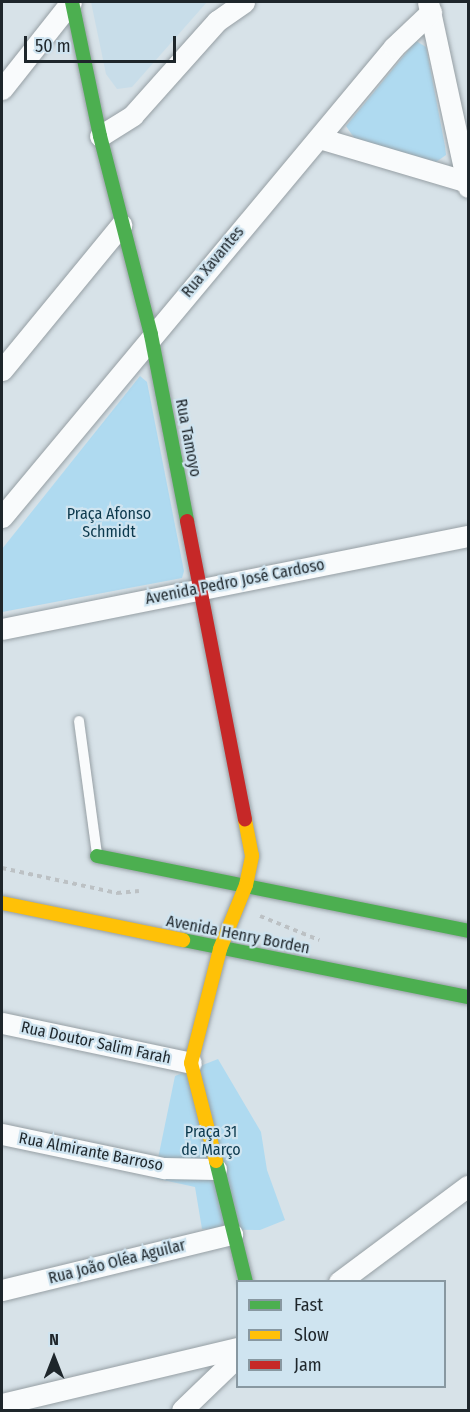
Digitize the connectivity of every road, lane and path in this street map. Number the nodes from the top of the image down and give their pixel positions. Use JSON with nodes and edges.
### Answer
{"nodes":[{"id":1,"x":72,"y":2,"type":"edge"},
{"id":2,"x":244,"y":2,"type":"edge"},
{"id":3,"x":429,"y":7,"type":"edge"},
{"id":4,"x":2,"y":89,"type":"edge"},
{"id":5,"x":100,"y":136,"type":"junction"},
{"id":6,"x":319,"y":138,"type":"junction"},
{"id":7,"x":468,"y":184,"type":"edge"},
{"id":8,"x":121,"y":225,"type":"junction"},
{"id":9,"x":151,"y":335,"type":"junction"},
{"id":10,"x":2,"y":370,"type":"edge"},
{"id":11,"x":2,"y":517,"type":"edge"},
{"id":12,"x":468,"y":536,"type":"edge"},
{"id":13,"x":201,"y":589,"type":"junction"},
{"id":14,"x":2,"y":629,"type":"edge"},
{"id":15,"x":79,"y":722,"type":"dead end"},
{"id":16,"x":97,"y":856,"type":"joint"},
{"id":17,"x":246,"y":885,"type":"junction"},
{"id":18,"x":2,"y":903,"type":"edge"},
{"id":19,"x":468,"y":932,"type":"edge"},
{"id":20,"x":220,"y":949,"type":"junction"},
{"id":21,"x":468,"y":997,"type":"edge"},
{"id":22,"x":2,"y":1023,"type":"edge"},
{"id":23,"x":191,"y":1063,"type":"junction"},
{"id":24,"x":2,"y":1134,"type":"edge"},
{"id":25,"x":216,"y":1169,"type":"junction"},
{"id":26,"x":468,"y":1186,"type":"edge"},
{"id":27,"x":232,"y":1234,"type":"junction"},
{"id":28,"x":246,"y":1280,"type":"edge"},
{"id":29,"x":340,"y":1280,"type":"edge"},
{"id":30,"x":2,"y":1290,"type":"edge"},
{"id":31,"x":236,"y":1348,"type":"edge"},
{"id":32,"x":236,"y":1358,"type":"edge"},
{"id":33,"x":2,"y":1404,"type":"edge"},
{"id":34,"x":182,"y":1410,"type":"edge"}],
"edges":[{"from":1,"to":4,"type":"street"},
{"from":1,"to":5,"type":"street","name":"Rua Tamoyo"},
{"from":2,"to":5,"type":"street"},
{"from":3,"to":6,"type":"street","name":"Rua Xavantes"},
{"from":3,"to":7,"type":"street"},
{"from":5,"to":8,"type":"street","name":"Rua Tamoyo"},
{"from":6,"to":7,"type":"street"},
{"from":6,"to":9,"type":"street","name":"Rua Xavantes"},
{"from":8,"to":9,"type":"street","name":"Rua Tamoyo"},
{"from":8,"to":10,"type":"street"},
{"from":9,"to":11,"type":"street","name":"Rua Xavantes"},
{"from":9,"to":13,"type":"street","name":"Rua Tamoyo"},
{"from":12,"to":13,"type":"street","name":"Avenida Pedro José Cardoso"},
{"from":13,"to":14,"type":"street","name":"Avenida Pedro José Cardoso"},
{"from":13,"to":17,"type":"street","name":"Rua Tamoyo"},
{"from":15,"to":16,"type":"lane"},
{"from":16,"to":17,"type":"street"},
{"from":17,"to":19,"type":"street"},
{"from":17,"to":20,"type":"street","name":"Rua Tamoyo"},
{"from":18,"to":20,"type":"street","name":"Avenida Henry Borden"},
{"from":20,"to":21,"type":"street","name":"Avenida Henry Borden"},
{"from":20,"to":23,"type":"street","name":"Rua Tamoyo"},
{"from":22,"to":23,"type":"street","name":"Rua Doutor Salim Farah"},
{"from":23,"to":25,"type":"street"},
{"from":24,"to":25,"type":"street","name":"Rua Almirante Barroso"},
{"from":25,"to":27,"type":"street"},
{"from":26,"to":29,"type":"street"},
{"from":27,"to":28,"type":"street"},
{"from":27,"to":30,"type":"street","name":"Rua João Oléa Aguilar"},
{"from":31,"to":33,"type":"street"},
{"from":32,"to":34,"type":"street"}]}
